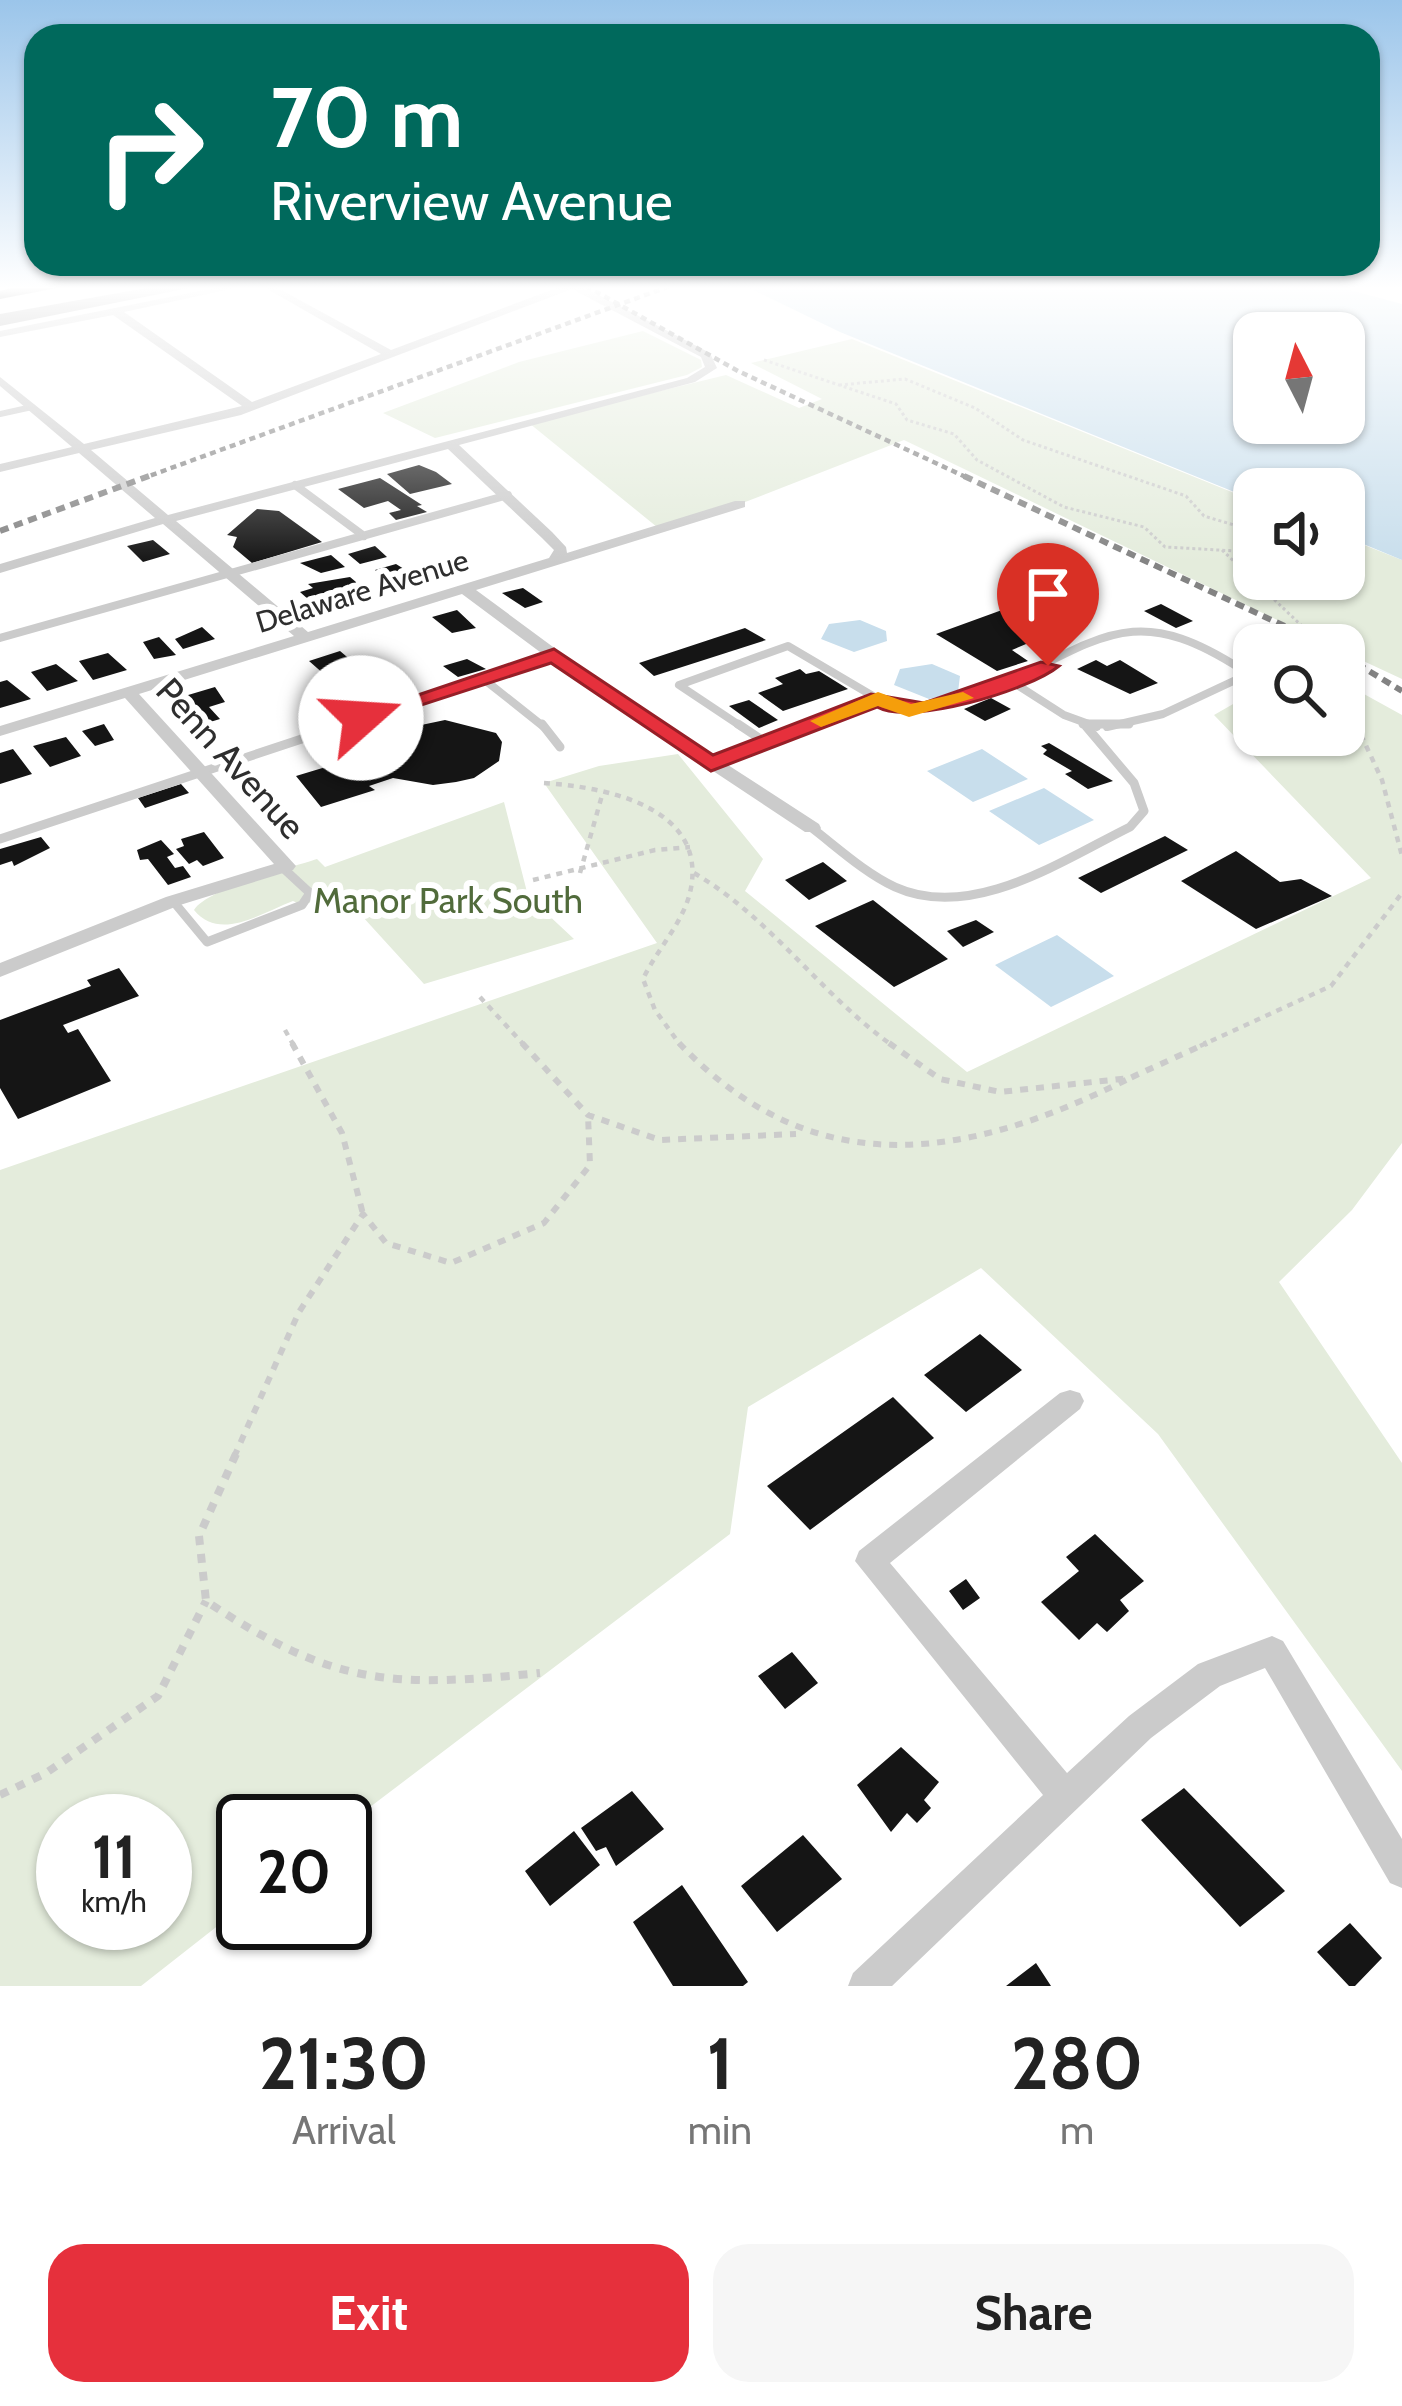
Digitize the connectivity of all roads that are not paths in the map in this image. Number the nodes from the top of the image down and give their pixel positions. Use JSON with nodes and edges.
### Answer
{"nodes":[{"id":1,"x":211,"y":379,"type":"edge"},
{"id":2,"x":328,"y":379,"type":"edge"},
{"id":3,"x":686,"y":379,"type":"edge"},
{"id":4,"x":0,"y":380,"type":"edge"},
{"id":5,"x":32,"y":407,"type":"junction"},
{"id":6,"x":251,"y":407,"type":"junction"},
{"id":7,"x":0,"y":414,"type":"edge"},
{"id":8,"x":450,"y":444,"type":"junction"},
{"id":9,"x":81,"y":449,"type":"junction"},
{"id":10,"x":0,"y":468,"type":"edge"},
{"id":11,"x":295,"y":485,"type":"junction"},
{"id":12,"x":508,"y":495,"type":"junction"},
{"id":13,"x":740,"y":504,"type":"dead end"},
{"id":14,"x":164,"y":520,"type":"junction"},
{"id":15,"x":364,"y":536,"type":"junction"},
{"id":16,"x":556,"y":559,"type":"junction"},
{"id":17,"x":0,"y":569,"type":"edge"},
{"id":18,"x":231,"y":574,"type":"junction"},
{"id":19,"x":464,"y":588,"type":"junction"},
{"id":20,"x":304,"y":637,"type":"junction"},
{"id":21,"x":0,"y":638,"type":"edge"},
{"id":22,"x":554,"y":655,"type":"junction"},
{"id":23,"x":482,"y":677,"type":"junction"},
{"id":24,"x":1010,"y":681,"type":"junction"},
{"id":25,"x":128,"y":692,"type":"junction"},
{"id":26,"x":878,"y":699,"type":"junction"},
{"id":27,"x":1085,"y":725,"type":"junction"},
{"id":28,"x":0,"y":730,"type":"edge"},
{"id":29,"x":765,"y":742,"type":"junction"},
{"id":30,"x":560,"y":747,"type":"dead end"},
{"id":31,"x":714,"y":766,"type":"junction"},
{"id":32,"x":200,"y":772,"type":"junction"},
{"id":33,"x":812,"y":829,"type":"joint"},
{"id":34,"x":0,"y":838,"type":"edge"},
{"id":35,"x":284,"y":868,"type":"junction"},
{"id":36,"x":173,"y":901,"type":"junction"},
{"id":37,"x":0,"y":970,"type":"edge"},
{"id":38,"x":1070,"y":1401,"type":"dead end"},
{"id":39,"x":1066,"y":1797,"type":"junction"},
{"id":40,"x":1402,"y":1871,"type":"edge"},
{"id":41,"x":866,"y":1986,"type":"edge"}],
"edges":[{"from":1,"to":6,"type":"street"},
{"from":2,"to":6,"type":"street"},
{"from":3,"to":8,"type":"street"},
{"from":4,"to":5,"type":"street"},
{"from":5,"to":7,"type":"lane"},
{"from":5,"to":9,"type":"street"},
{"from":6,"to":9,"type":"street"},
{"from":8,"to":11,"type":"street"},
{"from":8,"to":12,"type":"street"},
{"from":9,"to":10,"type":"street"},
{"from":9,"to":14,"type":"street"},
{"from":11,"to":14,"type":"street"},
{"from":11,"to":15,"type":"lane"},
{"from":12,"to":15,"type":"lane"},
{"from":12,"to":16,"type":"street"},
{"from":13,"to":16,"type":"street","name":"Delaware Avenue"},
{"from":14,"to":17,"type":"street"},
{"from":14,"to":18,"type":"street"},
{"from":15,"to":18,"type":"lane"},
{"from":16,"to":19,"type":"street","name":"Delaware Avenue"},
{"from":18,"to":20,"type":"street"},
{"from":18,"to":21,"type":"lane"},
{"from":19,"to":20,"type":"street","name":"Delaware Avenue"},
{"from":19,"to":22,"type":"street"},
{"from":20,"to":25,"type":"street","name":"Delaware Avenue"},
{"from":22,"to":23,"type":"lane"},
{"from":22,"to":31,"type":"street"},
{"from":23,"to":30,"type":"lane"},
{"from":23,"to":32,"type":"lane"},
{"from":24,"to":26,"type":"lane"},
{"from":24,"to":27,"type":"lane"},
{"from":24,"to":27,"type":"lane"},
{"from":25,"to":28,"type":"street","name":"Delaware Avenue"},
{"from":25,"to":32,"type":"street","name":"Penn Avenue"},
{"from":26,"to":29,"type":"lane"},
{"from":26,"to":29,"type":"lane"},
{"from":27,"to":33,"type":"lane"},
{"from":29,"to":31,"type":"lane"},
{"from":31,"to":33,"type":"street"},
{"from":32,"to":34,"type":"lane"},
{"from":32,"to":35,"type":"street","name":"Penn Avenue"},
{"from":35,"to":36,"type":"street"},
{"from":35,"to":36,"type":"lane"},
{"from":36,"to":37,"type":"street"},
{"from":38,"to":39,"type":"street"},
{"from":39,"to":40,"type":"street"},
{"from":39,"to":41,"type":"street"}]}
